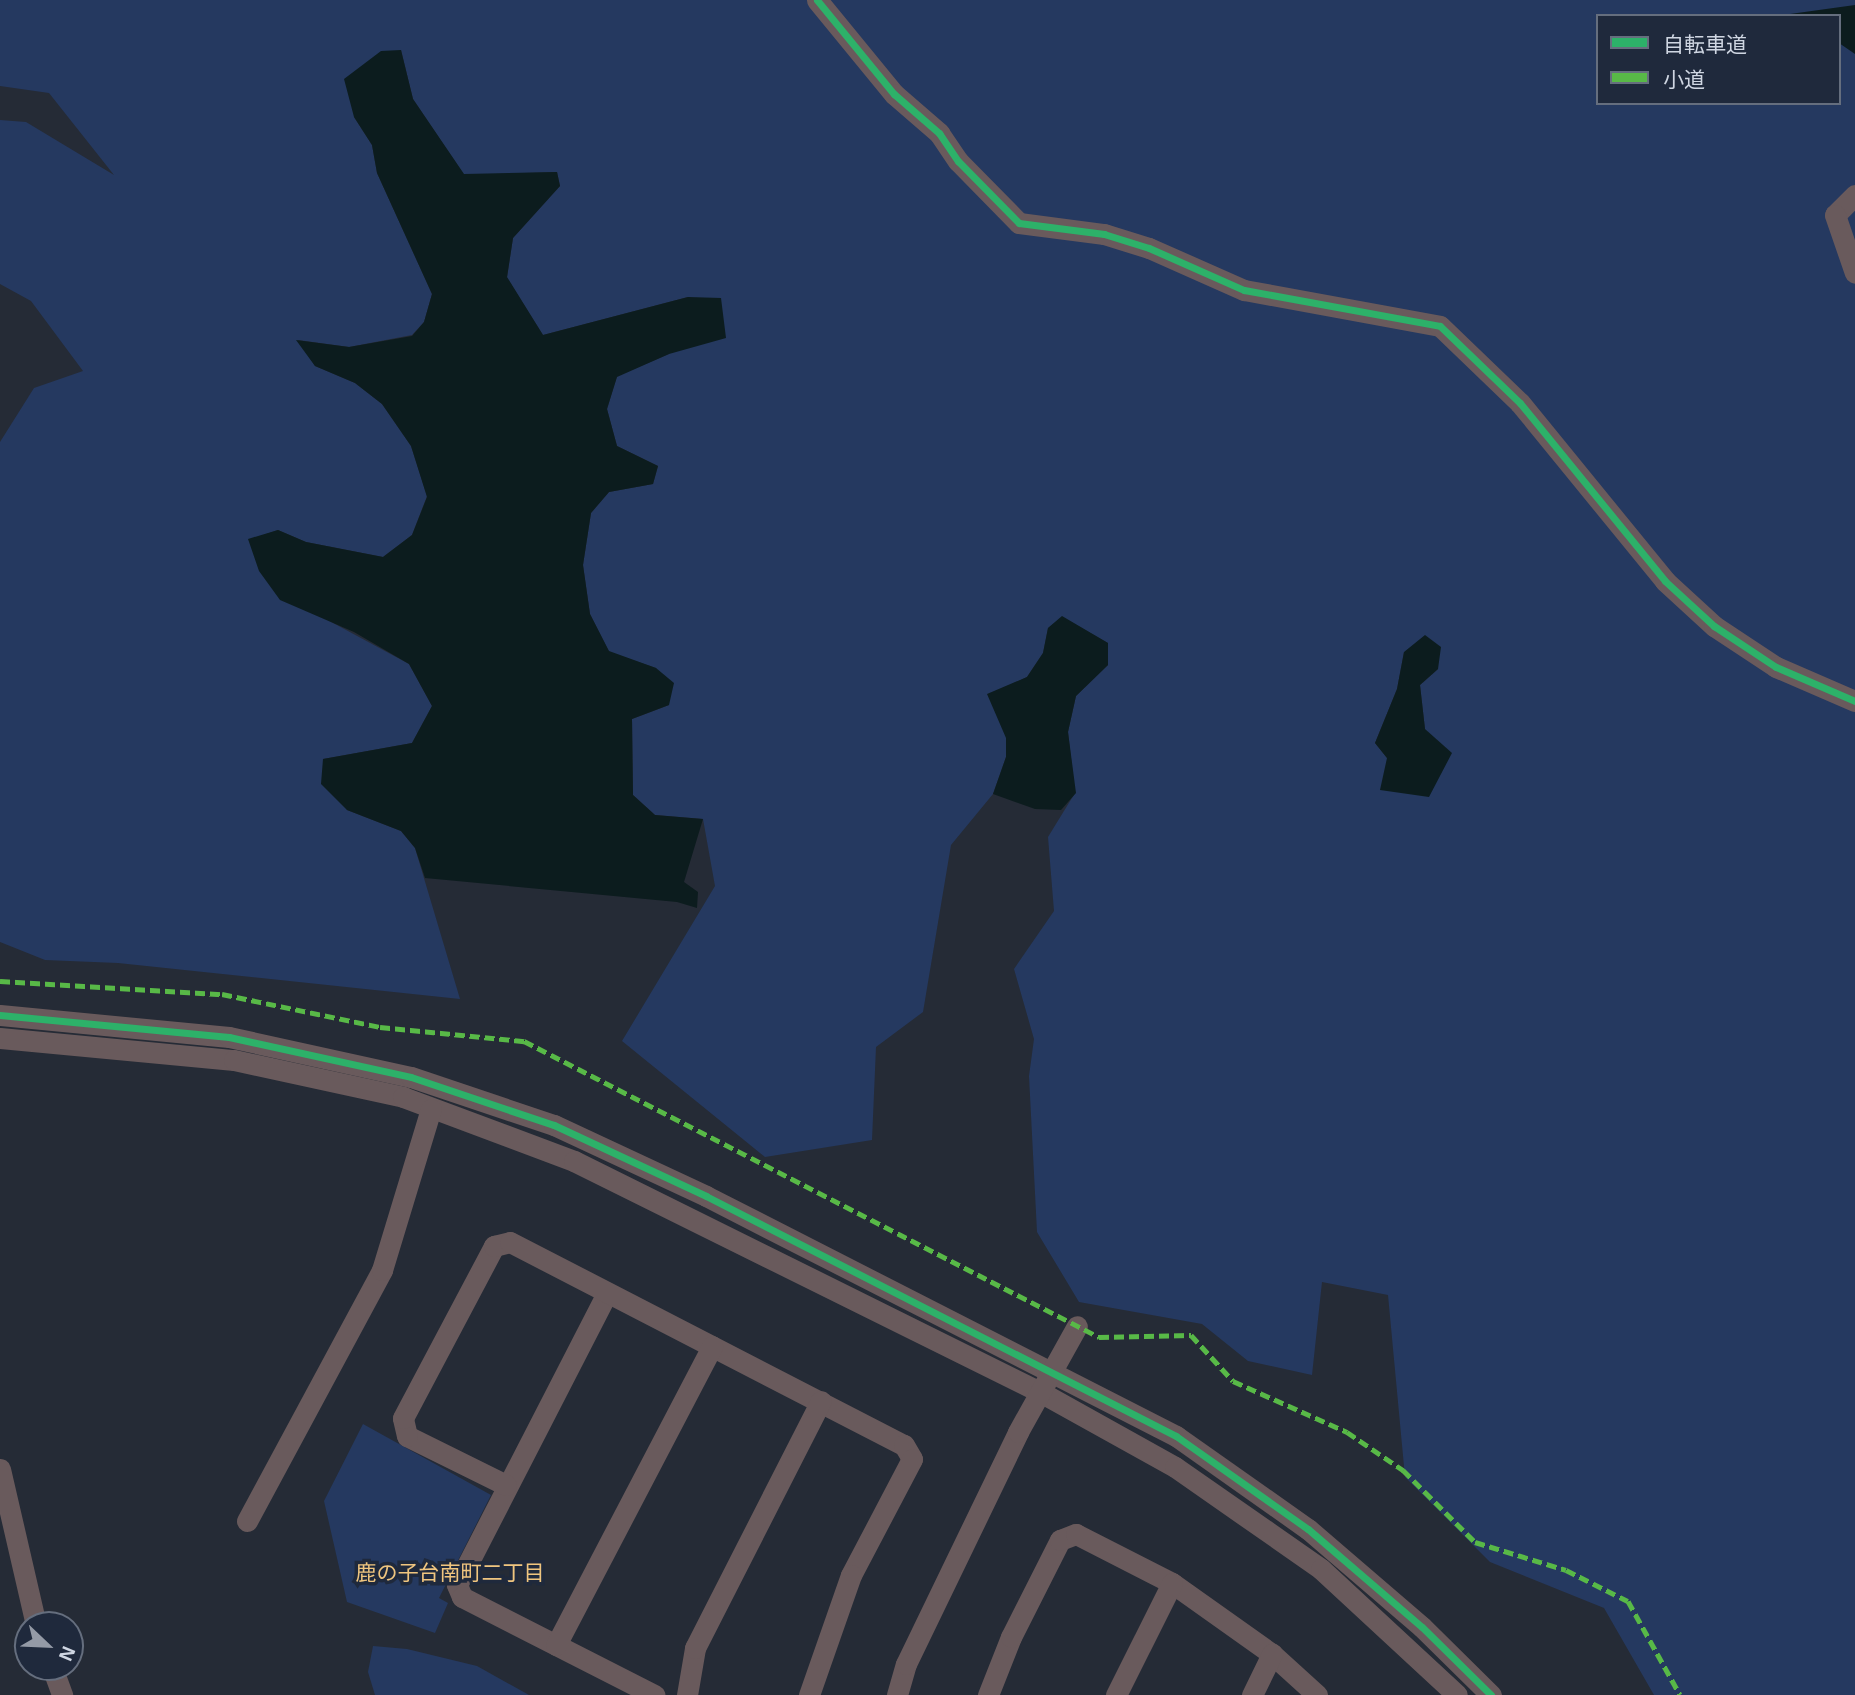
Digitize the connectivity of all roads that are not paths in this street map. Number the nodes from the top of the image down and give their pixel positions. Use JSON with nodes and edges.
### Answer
{"nodes":[{"id":1,"x":817,"y":0,"type":"edge"},
{"id":2,"x":1855,"y":195,"type":"edge"},
{"id":3,"x":1855,"y":273,"type":"edge"},
{"id":4,"x":1855,"y":701,"type":"edge"},
{"id":5,"x":0,"y":1015,"type":"edge"},
{"id":6,"x":0,"y":1038,"type":"edge"},
{"id":7,"x":431,"y":1109,"type":"junction"},
{"id":8,"x":607,"y":1293,"type":"junction"},
{"id":9,"x":1077,"y":1326,"type":"dead end"},
{"id":10,"x":712,"y":1346,"type":"junction"},
{"id":11,"x":1055,"y":1373,"type":"junction"},
{"id":12,"x":1042,"y":1393,"type":"junction"},
{"id":13,"x":821,"y":1401,"type":"junction"},
{"id":14,"x":0,"y":1469,"type":"edge"},
{"id":15,"x":506,"y":1485,"type":"junction"},
{"id":16,"x":247,"y":1521,"type":"dead end"},
{"id":17,"x":1172,"y":1583,"type":"junction"},
{"id":18,"x":31,"y":1611,"type":"edge"},
{"id":19,"x":556,"y":1645,"type":"junction"},
{"id":20,"x":1272,"y":1654,"type":"junction"},
{"id":21,"x":654,"y":1695,"type":"edge"},
{"id":22,"x":687,"y":1695,"type":"edge"},
{"id":23,"x":809,"y":1695,"type":"edge"},
{"id":24,"x":897,"y":1695,"type":"edge"},
{"id":25,"x":988,"y":1695,"type":"edge"},
{"id":26,"x":1116,"y":1695,"type":"edge"},
{"id":27,"x":1252,"y":1695,"type":"edge"},
{"id":28,"x":1317,"y":1695,"type":"edge"},
{"id":29,"x":1457,"y":1695,"type":"edge"},
{"id":30,"x":1491,"y":1695,"type":"edge"}],
"edges":[{"from":1,"to":4,"type":"street"},
{"from":2,"to":3,"type":"street"},
{"from":5,"to":11,"type":"street"},
{"from":6,"to":7,"type":"street"},
{"from":7,"to":12,"type":"street"},
{"from":7,"to":16,"type":"street"},
{"from":8,"to":10,"type":"street"},
{"from":8,"to":15,"type":"street"},
{"from":8,"to":15,"type":"street"},
{"from":9,"to":11,"type":"street"},
{"from":10,"to":13,"type":"street"},
{"from":10,"to":19,"type":"street"},
{"from":11,"to":12,"type":"street"},
{"from":11,"to":30,"type":"street"},
{"from":12,"to":24,"type":"street"},
{"from":12,"to":29,"type":"street"},
{"from":13,"to":22,"type":"street"},
{"from":13,"to":23,"type":"street"},
{"from":14,"to":18,"type":"street"},
{"from":15,"to":19,"type":"street"},
{"from":17,"to":20,"type":"street"},
{"from":17,"to":25,"type":"street"},
{"from":17,"to":26,"type":"street"},
{"from":19,"to":21,"type":"street"},
{"from":20,"to":27,"type":"street"},
{"from":20,"to":28,"type":"street"}]}
